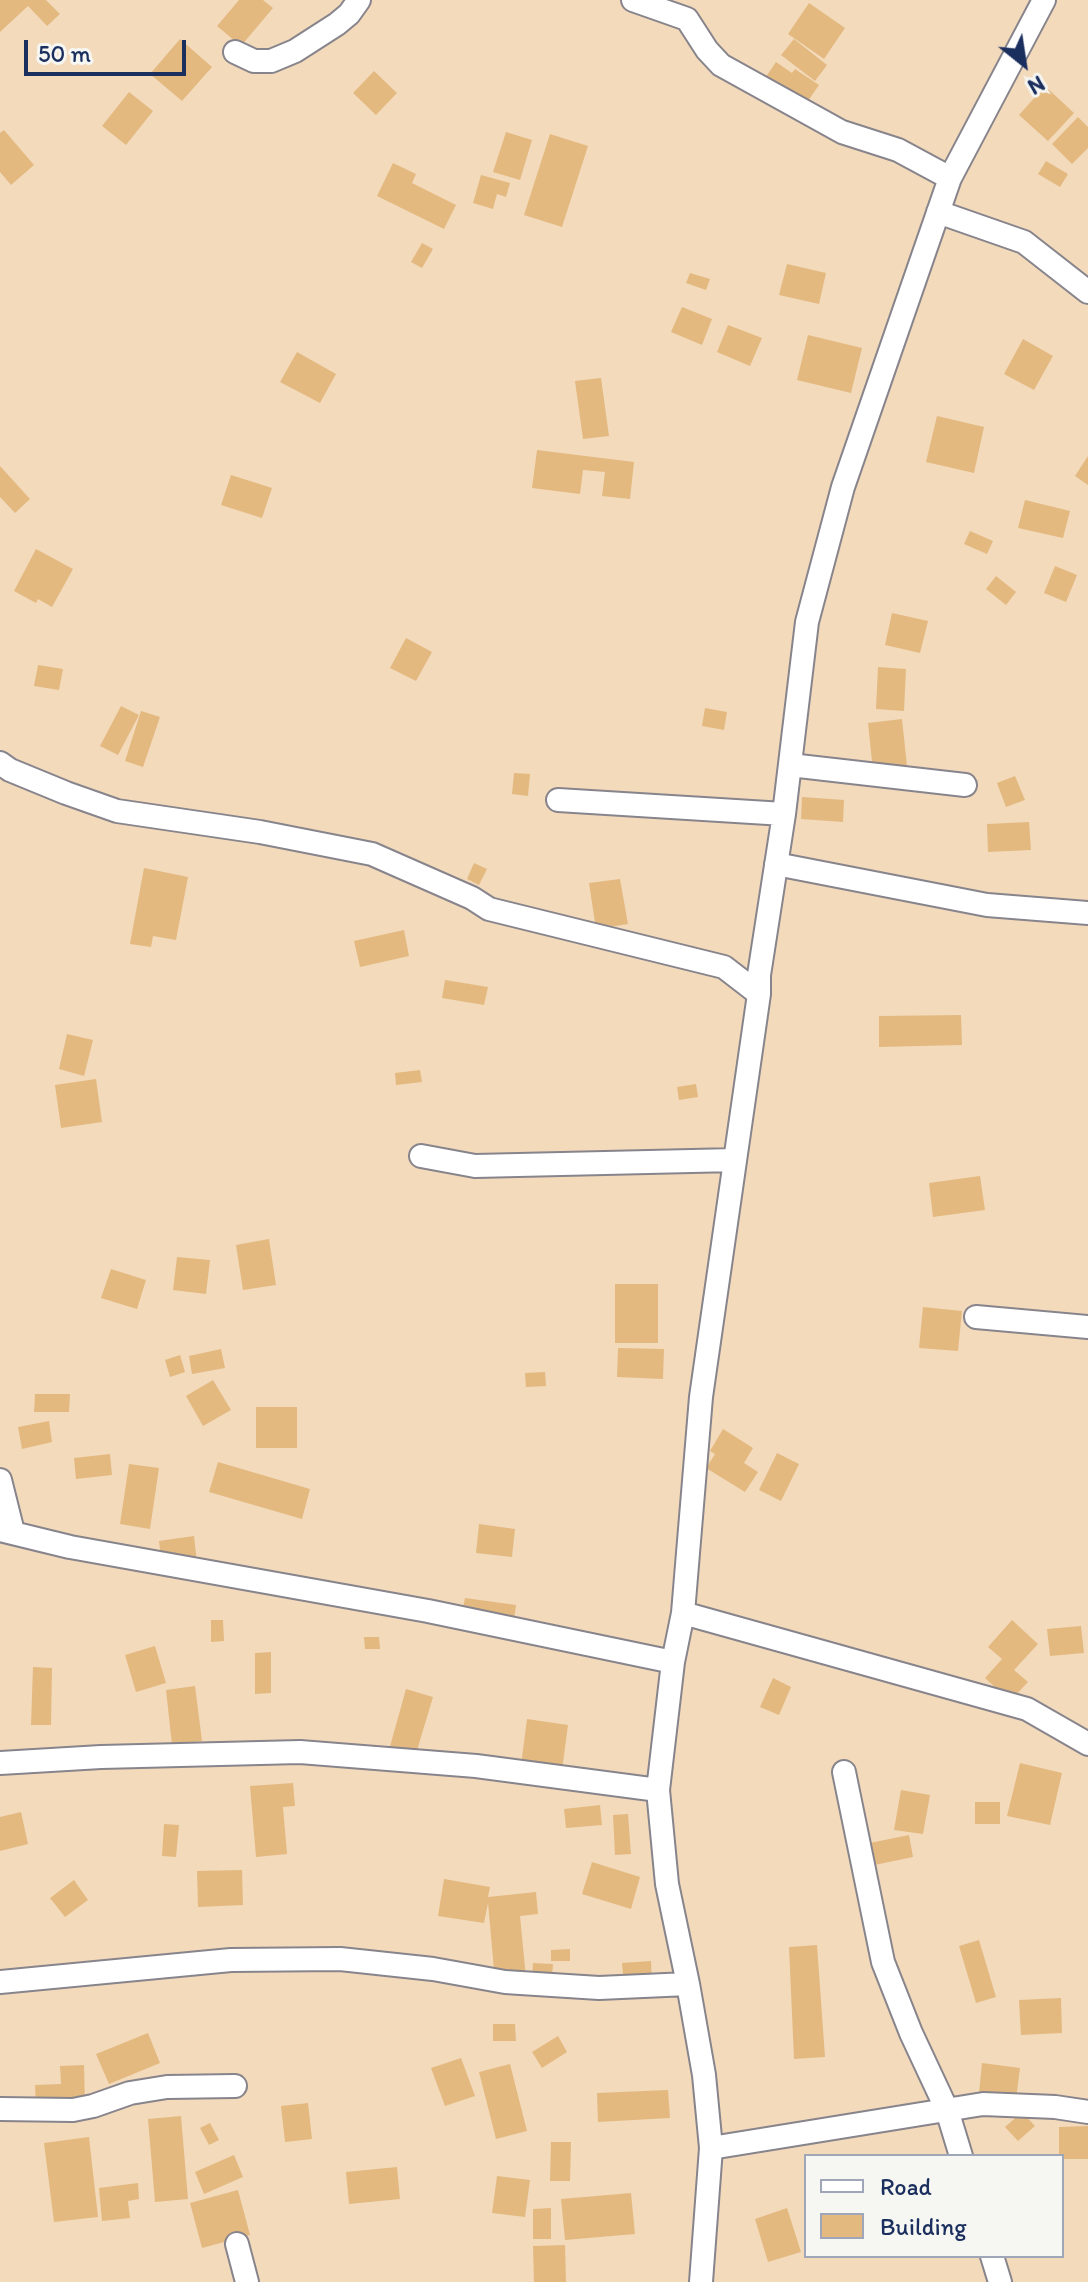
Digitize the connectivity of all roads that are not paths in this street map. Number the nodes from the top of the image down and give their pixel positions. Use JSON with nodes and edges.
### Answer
{"nodes":[{"id":1,"x":359,"y":0,"type":"edge"},
{"id":2,"x":633,"y":0,"type":"edge"},
{"id":3,"x":1044,"y":0,"type":"edge"},
{"id":4,"x":235,"y":52,"type":"dead end"},
{"id":5,"x":950,"y":178,"type":"junction"},
{"id":6,"x":938,"y":212,"type":"junction"},
{"id":7,"x":1088,"y":292,"type":"edge"},
{"id":8,"x":0,"y":763,"type":"edge"},
{"id":9,"x":790,"y":765,"type":"junction"},
{"id":10,"x":965,"y":785,"type":"dead end"},
{"id":11,"x":558,"y":800,"type":"dead end"},
{"id":12,"x":784,"y":814,"type":"junction"},
{"id":13,"x":776,"y":864,"type":"junction"},
{"id":14,"x":1088,"y":913,"type":"edge"},
{"id":15,"x":763,"y":952,"type":"junction"},
{"id":16,"x":724,"y":967,"type":"junction"},
{"id":17,"x":759,"y":994,"type":"junction"},
{"id":18,"x":421,"y":1156,"type":"dead end"},
{"id":19,"x":735,"y":1160,"type":"junction"},
{"id":20,"x":976,"y":1317,"type":"dead end"},
{"id":21,"x":1088,"y":1327,"type":"edge"},
{"id":22,"x":0,"y":1480,"type":"edge"},
{"id":23,"x":6,"y":1531,"type":"edge"},
{"id":24,"x":683,"y":1613,"type":"junction"},
{"id":25,"x":673,"y":1662,"type":"junction"},
{"id":26,"x":1088,"y":1744,"type":"edge"},
{"id":27,"x":0,"y":1763,"type":"edge"},
{"id":28,"x":844,"y":1772,"type":"dead end"},
{"id":29,"x":658,"y":1790,"type":"junction"},
{"id":30,"x":0,"y":1982,"type":"edge"},
{"id":31,"x":688,"y":1984,"type":"junction"},
{"id":32,"x":235,"y":2086,"type":"dead end"},
{"id":33,"x":0,"y":2109,"type":"edge"},
{"id":34,"x":947,"y":2110,"type":"junction"},
{"id":35,"x":1088,"y":2112,"type":"edge"},
{"id":36,"x":711,"y":2148,"type":"junction"},
{"id":37,"x":960,"y":2154,"type":"edge"},
{"id":38,"x":237,"y":2244,"type":"dead end"},
{"id":39,"x":993,"y":2258,"type":"edge"},
{"id":40,"x":247,"y":2282,"type":"edge"},
{"id":41,"x":701,"y":2282,"type":"edge"},
{"id":42,"x":1000,"y":2282,"type":"edge"}],
"edges":[{"from":1,"to":4,"type":"street"},
{"from":2,"to":5,"type":"street"},
{"from":3,"to":5,"type":"street"},
{"from":5,"to":6,"type":"street"},
{"from":6,"to":7,"type":"street"},
{"from":6,"to":9,"type":"street"},
{"from":8,"to":16,"type":"street"},
{"from":9,"to":10,"type":"street"},
{"from":9,"to":12,"type":"street"},
{"from":11,"to":12,"type":"street"},
{"from":12,"to":13,"type":"street"},
{"from":13,"to":14,"type":"street"},
{"from":13,"to":15,"type":"street"},
{"from":15,"to":16,"type":"street"},
{"from":15,"to":17,"type":"street"},
{"from":16,"to":17,"type":"street"},
{"from":17,"to":19,"type":"street"},
{"from":18,"to":19,"type":"street"},
{"from":19,"to":24,"type":"street"},
{"from":20,"to":21,"type":"street"},
{"from":22,"to":23,"type":"street"},
{"from":23,"to":25,"type":"street"},
{"from":24,"to":25,"type":"street"},
{"from":24,"to":26,"type":"street"},
{"from":25,"to":29,"type":"street"},
{"from":27,"to":29,"type":"street"},
{"from":28,"to":34,"type":"street"},
{"from":29,"to":31,"type":"street"},
{"from":30,"to":31,"type":"street"},
{"from":31,"to":36,"type":"street"},
{"from":32,"to":33,"type":"street"},
{"from":34,"to":35,"type":"street"},
{"from":34,"to":36,"type":"street"},
{"from":34,"to":37,"type":"street"},
{"from":36,"to":41,"type":"street"},
{"from":38,"to":40,"type":"street"},
{"from":39,"to":42,"type":"street"}]}
